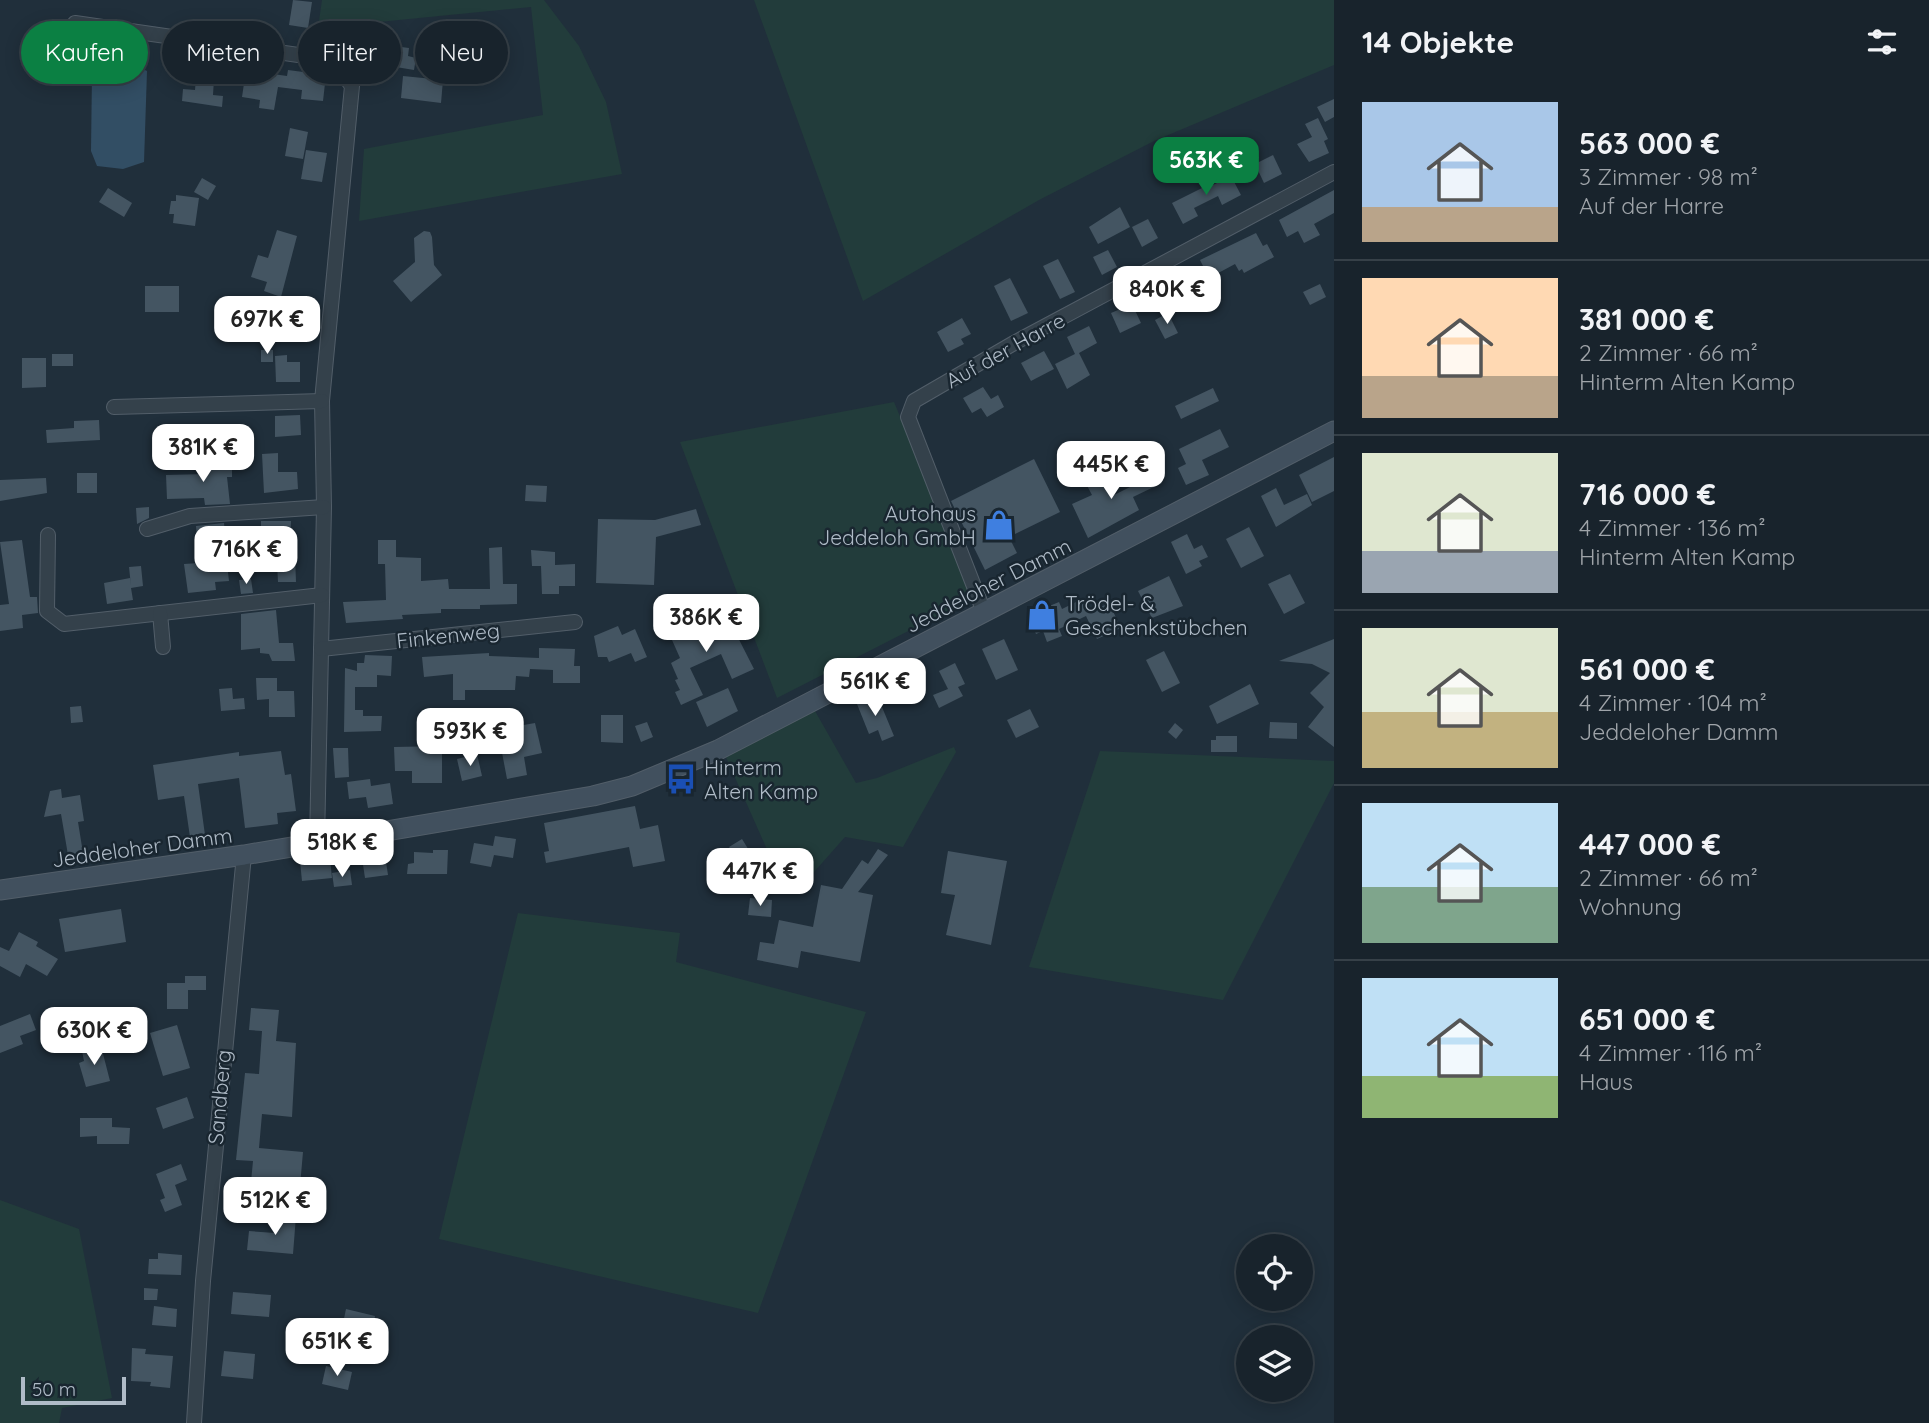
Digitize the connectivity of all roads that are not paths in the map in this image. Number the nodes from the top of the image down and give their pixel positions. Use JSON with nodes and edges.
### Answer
{"nodes":[{"id":1,"x":148,"y":33,"type":"edge"},
{"id":2,"x":1334,"y":172,"type":"edge"},
{"id":3,"x":322,"y":401,"type":"junction"},
{"id":4,"x":114,"y":407,"type":"dead end"},
{"id":5,"x":1334,"y":431,"type":"edge"},
{"id":6,"x":324,"y":507,"type":"junction"},
{"id":7,"x":147,"y":529,"type":"dead end"},
{"id":8,"x":48,"y":535,"type":"dead end"},
{"id":9,"x":322,"y":595,"type":"junction"},
{"id":10,"x":985,"y":612,"type":"junction"},
{"id":11,"x":160,"y":613,"type":"junction"},
{"id":12,"x":575,"y":622,"type":"dead end"},
{"id":13,"x":163,"y":647,"type":"dead end"},
{"id":14,"x":321,"y":649,"type":"junction"},
{"id":15,"x":317,"y":842,"type":"junction"},
{"id":16,"x":244,"y":855,"type":"junction"},
{"id":17,"x":0,"y":890,"type":"edge"},
{"id":18,"x":194,"y":1423,"type":"edge"}],
"edges":[{"from":1,"to":3,"type":"street"},
{"from":2,"to":10,"type":"street","name":"Auf der Harre"},
{"from":3,"to":4,"type":"street"},
{"from":3,"to":6,"type":"street"},
{"from":5,"to":10,"type":"main road","name":"Jeddeloher Damm"},
{"from":6,"to":7,"type":"street"},
{"from":6,"to":9,"type":"street"},
{"from":8,"to":11,"type":"street"},
{"from":9,"to":11,"type":"street"},
{"from":9,"to":14,"type":"street"},
{"from":10,"to":15,"type":"main road","name":"Jeddeloher Damm"},
{"from":11,"to":13,"type":"street"},
{"from":12,"to":14,"type":"street","name":"Finkenweg"},
{"from":14,"to":15,"type":"street"},
{"from":15,"to":16,"type":"main road","name":"Jeddeloher Damm"},
{"from":16,"to":17,"type":"main road","name":"Jeddeloher Damm"},
{"from":16,"to":18,"type":"street","name":"Sandberg"}]}
